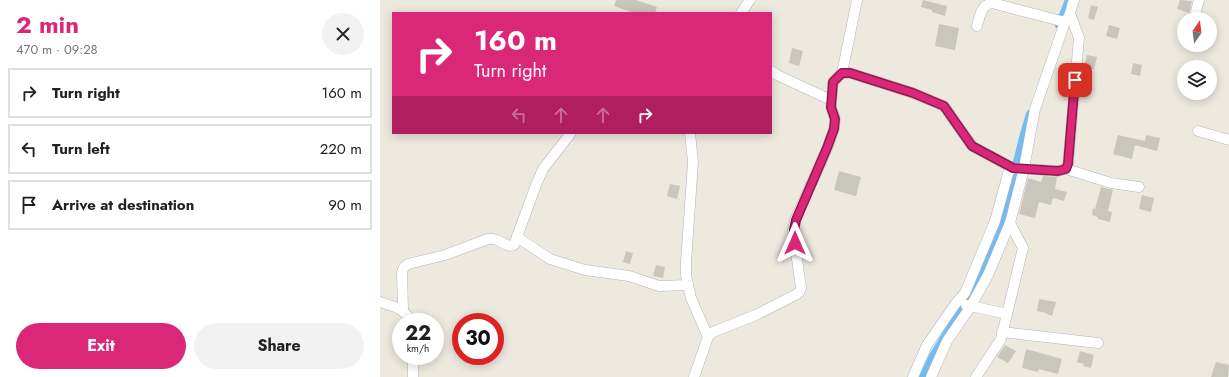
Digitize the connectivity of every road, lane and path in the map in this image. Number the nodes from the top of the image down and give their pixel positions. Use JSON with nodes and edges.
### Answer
{"nodes":[{"id":1,"x":750,"y":0,"type":"edge"},
{"id":2,"x":857,"y":0,"type":"edge"},
{"id":3,"x":1074,"y":0,"type":"edge"},
{"id":4,"x":1199,"y":0,"type":"edge"},
{"id":5,"x":742,"y":12,"type":"edge"},
{"id":6,"x":1196,"y":12,"type":"edge"},
{"id":7,"x":1068,"y":19,"type":"junction"},
{"id":8,"x":977,"y":26,"type":"dead end"},
{"id":9,"x":772,"y":71,"type":"edge"},
{"id":10,"x":842,"y":73,"type":"junction"},
{"id":11,"x":832,"y":100,"type":"junction"},
{"id":12,"x":1198,"y":131,"type":"dead end"},
{"id":13,"x":570,"y":134,"type":"edge"},
{"id":14,"x":690,"y":134,"type":"edge"},
{"id":15,"x":1229,"y":140,"type":"edge"},
{"id":16,"x":1013,"y":168,"type":"junction"},
{"id":17,"x":1024,"y":168,"type":"junction"},
{"id":18,"x":1066,"y":169,"type":"junction"},
{"id":19,"x":1139,"y":187,"type":"dead end"},
{"id":20,"x":1010,"y":223,"type":"junction"},
{"id":21,"x":517,"y":237,"type":"junction"},
{"id":22,"x":688,"y":286,"type":"junction"},
{"id":23,"x":380,"y":302,"type":"edge"},
{"id":24,"x":956,"y":303,"type":"junction"},
{"id":25,"x":971,"y":306,"type":"junction"},
{"id":26,"x":403,"y":310,"type":"junction"},
{"id":27,"x":406,"y":313,"type":"edge"},
{"id":28,"x":1007,"y":314,"type":"junction"},
{"id":29,"x":1002,"y":332,"type":"junction"},
{"id":30,"x":708,"y":337,"type":"junction"},
{"id":31,"x":1098,"y":343,"type":"dead end"},
{"id":32,"x":413,"y":365,"type":"edge"},
{"id":33,"x":413,"y":377,"type":"edge"},
{"id":34,"x":694,"y":377,"type":"edge"},
{"id":35,"x":913,"y":377,"type":"edge"},
{"id":36,"x":931,"y":377,"type":"edge"},
{"id":37,"x":976,"y":377,"type":"edge"}],
"edges":[{"from":1,"to":5,"type":"street"},
{"from":2,"to":10,"type":"street"},
{"from":3,"to":7,"type":"street"},
{"from":4,"to":6,"type":"street"},
{"from":7,"to":8,"type":"street"},
{"from":7,"to":17,"type":"street"},
{"from":7,"to":18,"type":"street"},
{"from":9,"to":11,"type":"street"},
{"from":10,"to":11,"type":"street"},
{"from":10,"to":16,"type":"street"},
{"from":11,"to":30,"type":"street"},
{"from":12,"to":15,"type":"street"},
{"from":13,"to":21,"type":"street"},
{"from":14,"to":22,"type":"street"},
{"from":16,"to":17,"type":"street"},
{"from":16,"to":24,"type":"street"},
{"from":17,"to":18,"type":"street"},
{"from":17,"to":20,"type":"street"},
{"from":18,"to":19,"type":"street"},
{"from":20,"to":25,"type":"street"},
{"from":20,"to":28,"type":"street"},
{"from":21,"to":22,"type":"street"},
{"from":21,"to":26,"type":"street"},
{"from":22,"to":30,"type":"street"},
{"from":23,"to":26,"type":"street"},
{"from":24,"to":25,"type":"street"},
{"from":24,"to":35,"type":"street"},
{"from":25,"to":28,"type":"street"},
{"from":25,"to":36,"type":"street"},
{"from":26,"to":27,"type":"street"},
{"from":28,"to":29,"type":"street"},
{"from":29,"to":31,"type":"street"},
{"from":29,"to":37,"type":"street"},
{"from":30,"to":34,"type":"street"},
{"from":32,"to":33,"type":"street"}]}
